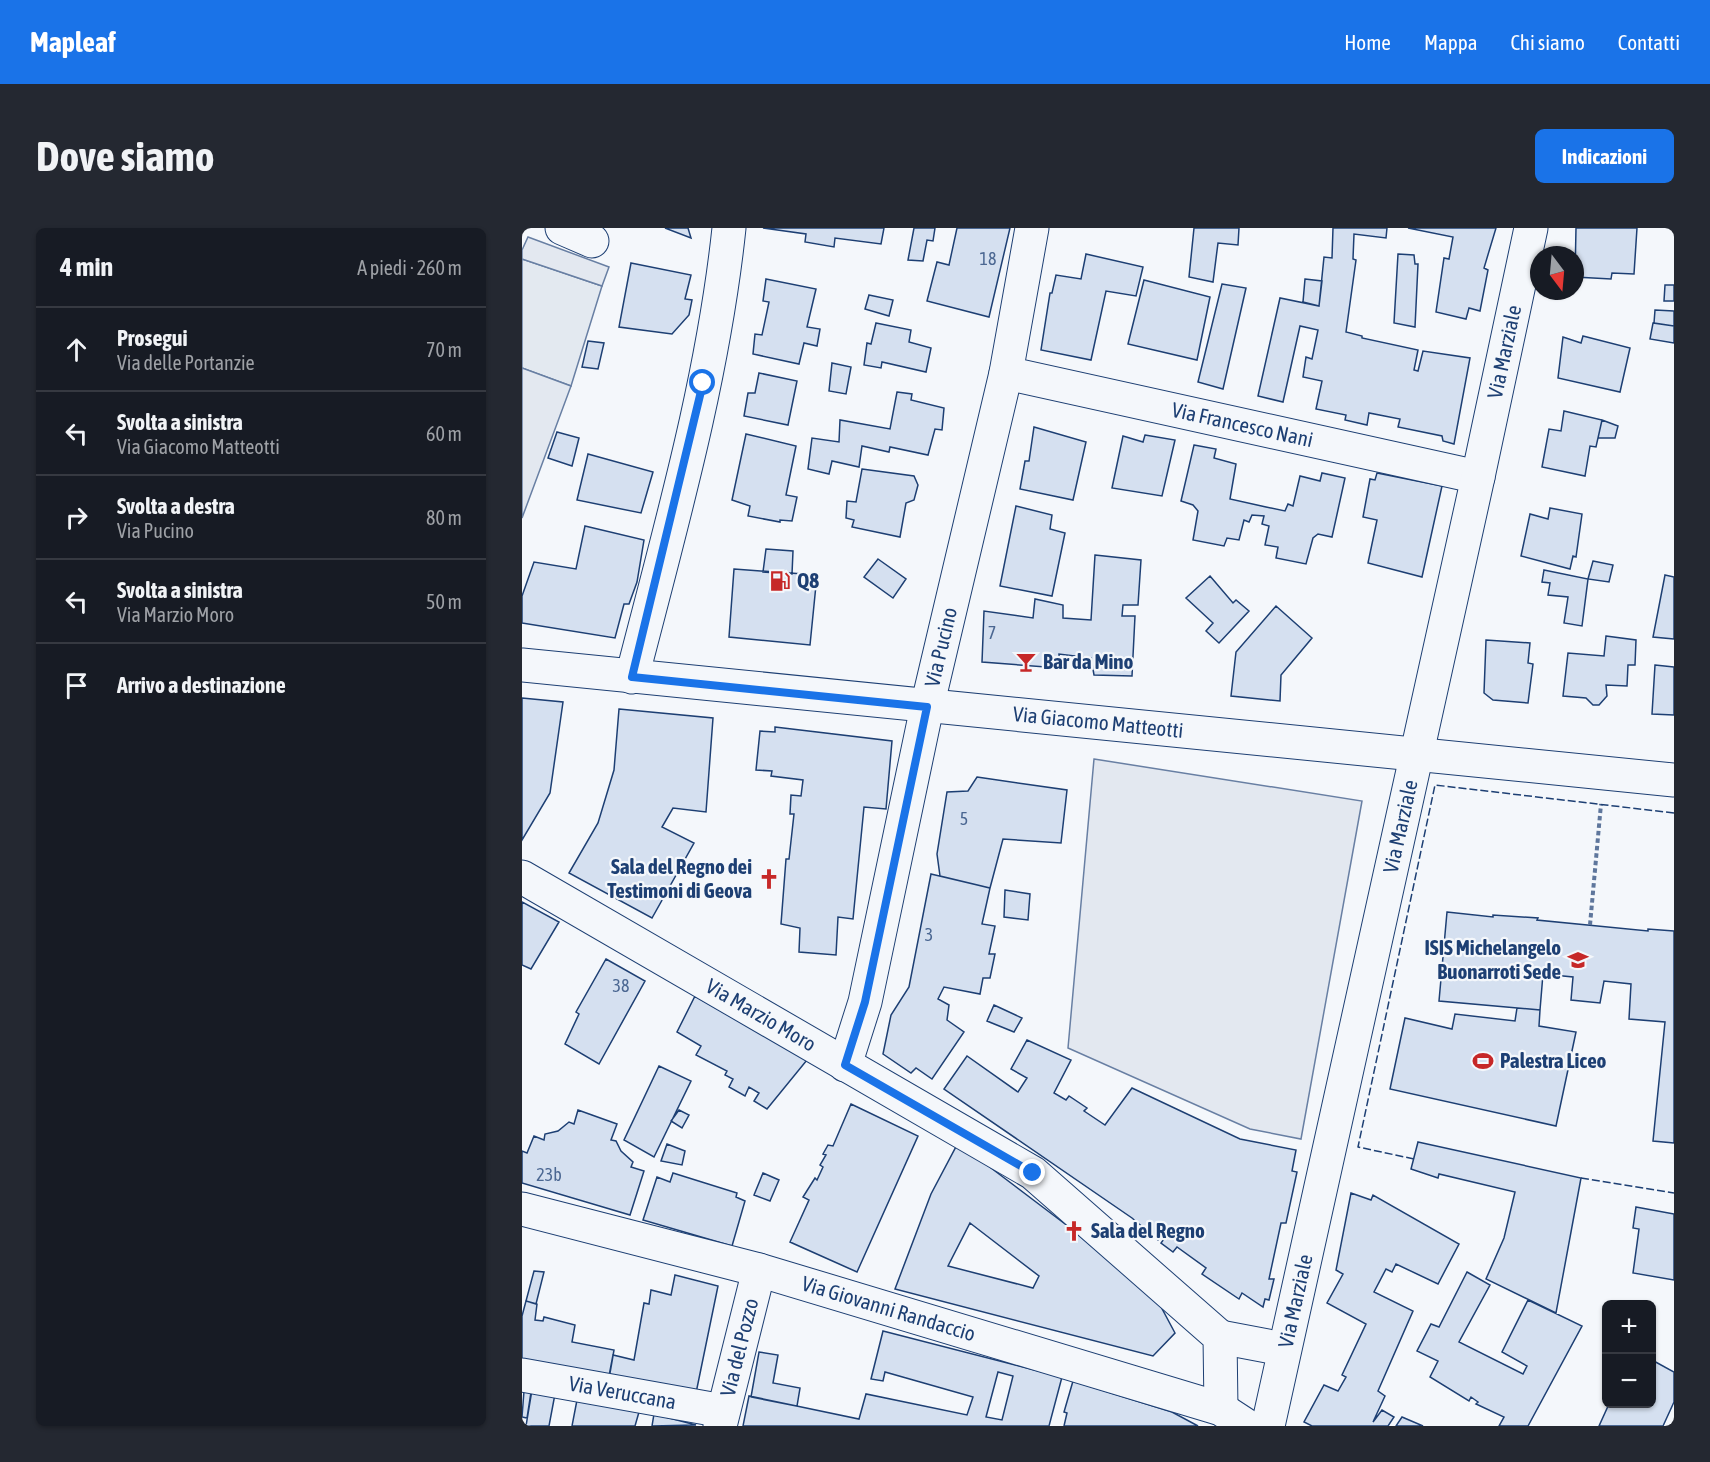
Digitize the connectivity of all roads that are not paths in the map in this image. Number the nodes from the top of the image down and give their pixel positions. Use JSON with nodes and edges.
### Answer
{"nodes":[{"id":1,"x":562,"y":228,"type":"edge"},
{"id":2,"x":729,"y":228,"type":"edge"},
{"id":3,"x":1032,"y":228,"type":"edge"},
{"id":4,"x":1531,"y":228,"type":"edge"},
{"id":5,"x":592,"y":241,"type":"dead end"},
{"id":6,"x":1005,"y":373,"type":"junction"},
{"id":7,"x":1478,"y":477,"type":"junction"},
{"id":8,"x":522,"y":665,"type":"edge"},
{"id":9,"x":632,"y":677,"type":"junction"},
{"id":10,"x":927,"y":707,"type":"junction"},
{"id":11,"x":1417,"y":755,"type":"junction"},
{"id":12,"x":1674,"y":780,"type":"edge"},
{"id":13,"x":522,"y":878,"type":"edge"},
{"id":14,"x":845,"y":1065,"type":"junction"},
{"id":15,"x":522,"y":1209,"type":"edge"},
{"id":16,"x":759,"y":1270,"type":"junction"},
{"id":17,"x":1220,"y":1337,"type":"junction"},
{"id":18,"x":1283,"y":1350,"type":"junction"},
{"id":19,"x":522,"y":1375,"type":"edge"},
{"id":20,"x":1234,"y":1417,"type":"edge"},
{"id":21,"x":722,"y":1418,"type":"edge"},
{"id":22,"x":1268,"y":1426,"type":"edge"}],
"edges":[{"from":1,"to":5,"type":"street"},
{"from":2,"to":9,"type":"street"},
{"from":3,"to":6,"type":"street","name":"Via Pucino"},
{"from":4,"to":7,"type":"street","name":"Via Marziale"},
{"from":6,"to":7,"type":"street","name":"Via Francesco Nani"},
{"from":6,"to":10,"type":"street","name":"Via Pucino"},
{"from":7,"to":11,"type":"street","name":"Via Marziale"},
{"from":8,"to":9,"type":"street","name":"Via Giacomo Matteotti"},
{"from":9,"to":10,"type":"street","name":"Via Giacomo Matteotti"},
{"from":10,"to":11,"type":"street","name":"Via Giacomo Matteotti"},
{"from":10,"to":14,"type":"street","name":"Via Pucino"},
{"from":11,"to":12,"type":"street","name":"Via Giacomo Matteotti"},
{"from":11,"to":18,"type":"street","name":"Via Marziale"},
{"from":13,"to":14,"type":"street","name":"Via Marzio Moro"},
{"from":14,"to":17,"type":"street","name":"Via Marzio Moro"},
{"from":15,"to":16,"type":"street","name":"Via Giovanni Randaccio"},
{"from":16,"to":20,"type":"street","name":"Via Giovanni Randaccio"},
{"from":16,"to":21,"type":"street","name":"Via del Pozzo"},
{"from":17,"to":18,"type":"street","name":"Via Marzio Moro"},
{"from":17,"to":20,"type":"street"},
{"from":18,"to":22,"type":"street","name":"Via Marziale"},
{"from":19,"to":21,"type":"street","name":"Via Veruccana"}]}
